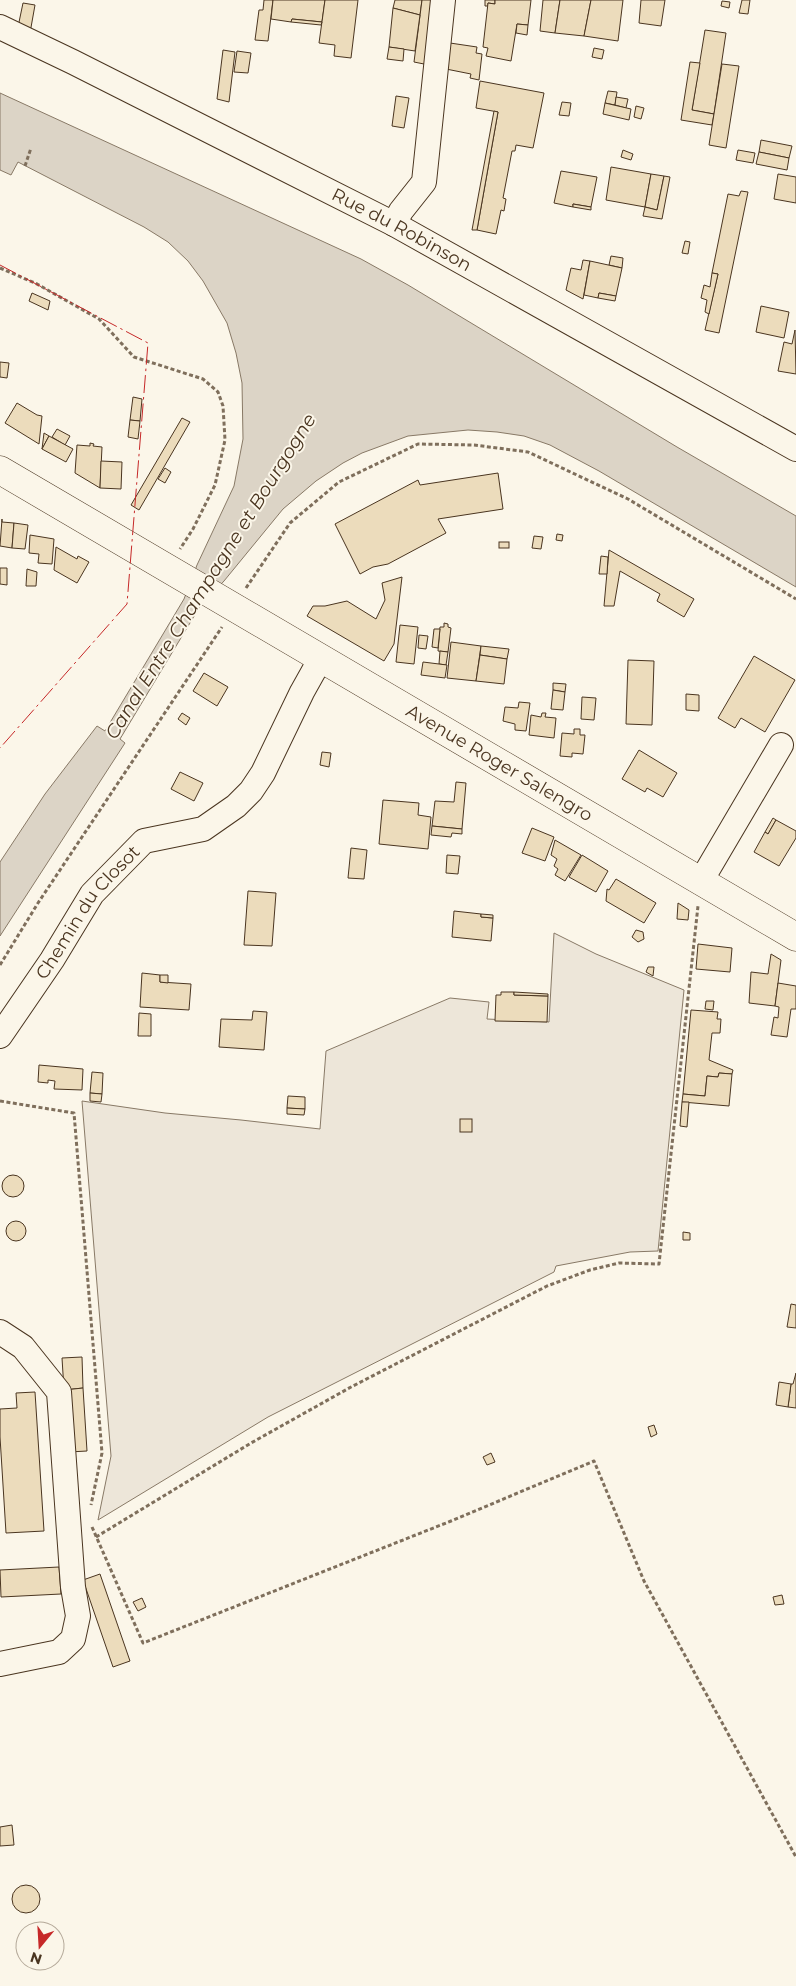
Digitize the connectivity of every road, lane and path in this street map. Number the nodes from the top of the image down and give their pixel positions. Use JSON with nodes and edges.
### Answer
{"nodes":[{"id":1,"x":444,"y":0,"type":"edge"},
{"id":2,"x":0,"y":27,"type":"edge"},
{"id":3,"x":31,"y":148,"type":"dead end"},
{"id":4,"x":25,"y":166,"type":"dead end"},
{"id":5,"x":394,"y":224,"type":"junction"},
{"id":6,"x":0,"y":268,"type":"edge"},
{"id":7,"x":796,"y":449,"type":"edge"},
{"id":8,"x":0,"y":470,"type":"edge"},
{"id":9,"x":171,"y":570,"type":"junction"},
{"id":10,"x":796,"y":599,"type":"edge"},
{"id":11,"x":230,"y":605,"type":"junction"},
{"id":12,"x":322,"y":658,"type":"junction"},
{"id":13,"x":781,"y":745,"type":"dead end"},
{"id":14,"x":701,"y":881,"type":"junction"},
{"id":15,"x":796,"y":937,"type":"edge"},
{"id":16,"x":0,"y":965,"type":"edge"},
{"id":17,"x":0,"y":1036,"type":"edge"},
{"id":18,"x":0,"y":1101,"type":"edge"},
{"id":19,"x":0,"y":1332,"type":"edge"},
{"id":20,"x":90,"y":1509,"type":"dead end"},
{"id":21,"x":90,"y":1524,"type":"dead end"},
{"id":22,"x":96,"y":1537,"type":"junction"},
{"id":23,"x":0,"y":1664,"type":"edge"},
{"id":24,"x":796,"y":1857,"type":"edge"}],
"edges":[{"from":1,"to":5,"type":"street"},
{"from":2,"to":5,"type":"street","name":"Rue du Robinson"},
{"from":3,"to":4,"type":"path"},
{"from":5,"to":7,"type":"street","name":"Rue du Robinson"},
{"from":6,"to":9,"type":"path"},
{"from":8,"to":9,"type":"main road","name":"Avenue Roger Salengro"},
{"from":9,"to":11,"type":"main road","name":"Avenue Roger Salengro"},
{"from":10,"to":11,"type":"path"},
{"from":11,"to":12,"type":"main road","name":"Avenue Roger Salengro"},
{"from":11,"to":16,"type":"path"},
{"from":12,"to":14,"type":"main road","name":"Avenue Roger Salengro"},
{"from":12,"to":17,"type":"street","name":"Chemin du Closot"},
{"from":13,"to":14,"type":"street"},
{"from":14,"to":15,"type":"main road","name":"Avenue Roger Salengro"},
{"from":14,"to":22,"type":"path"},
{"from":18,"to":20,"type":"path"},
{"from":19,"to":23,"type":"street"},
{"from":21,"to":22,"type":"path"},
{"from":22,"to":24,"type":"path"}]}
